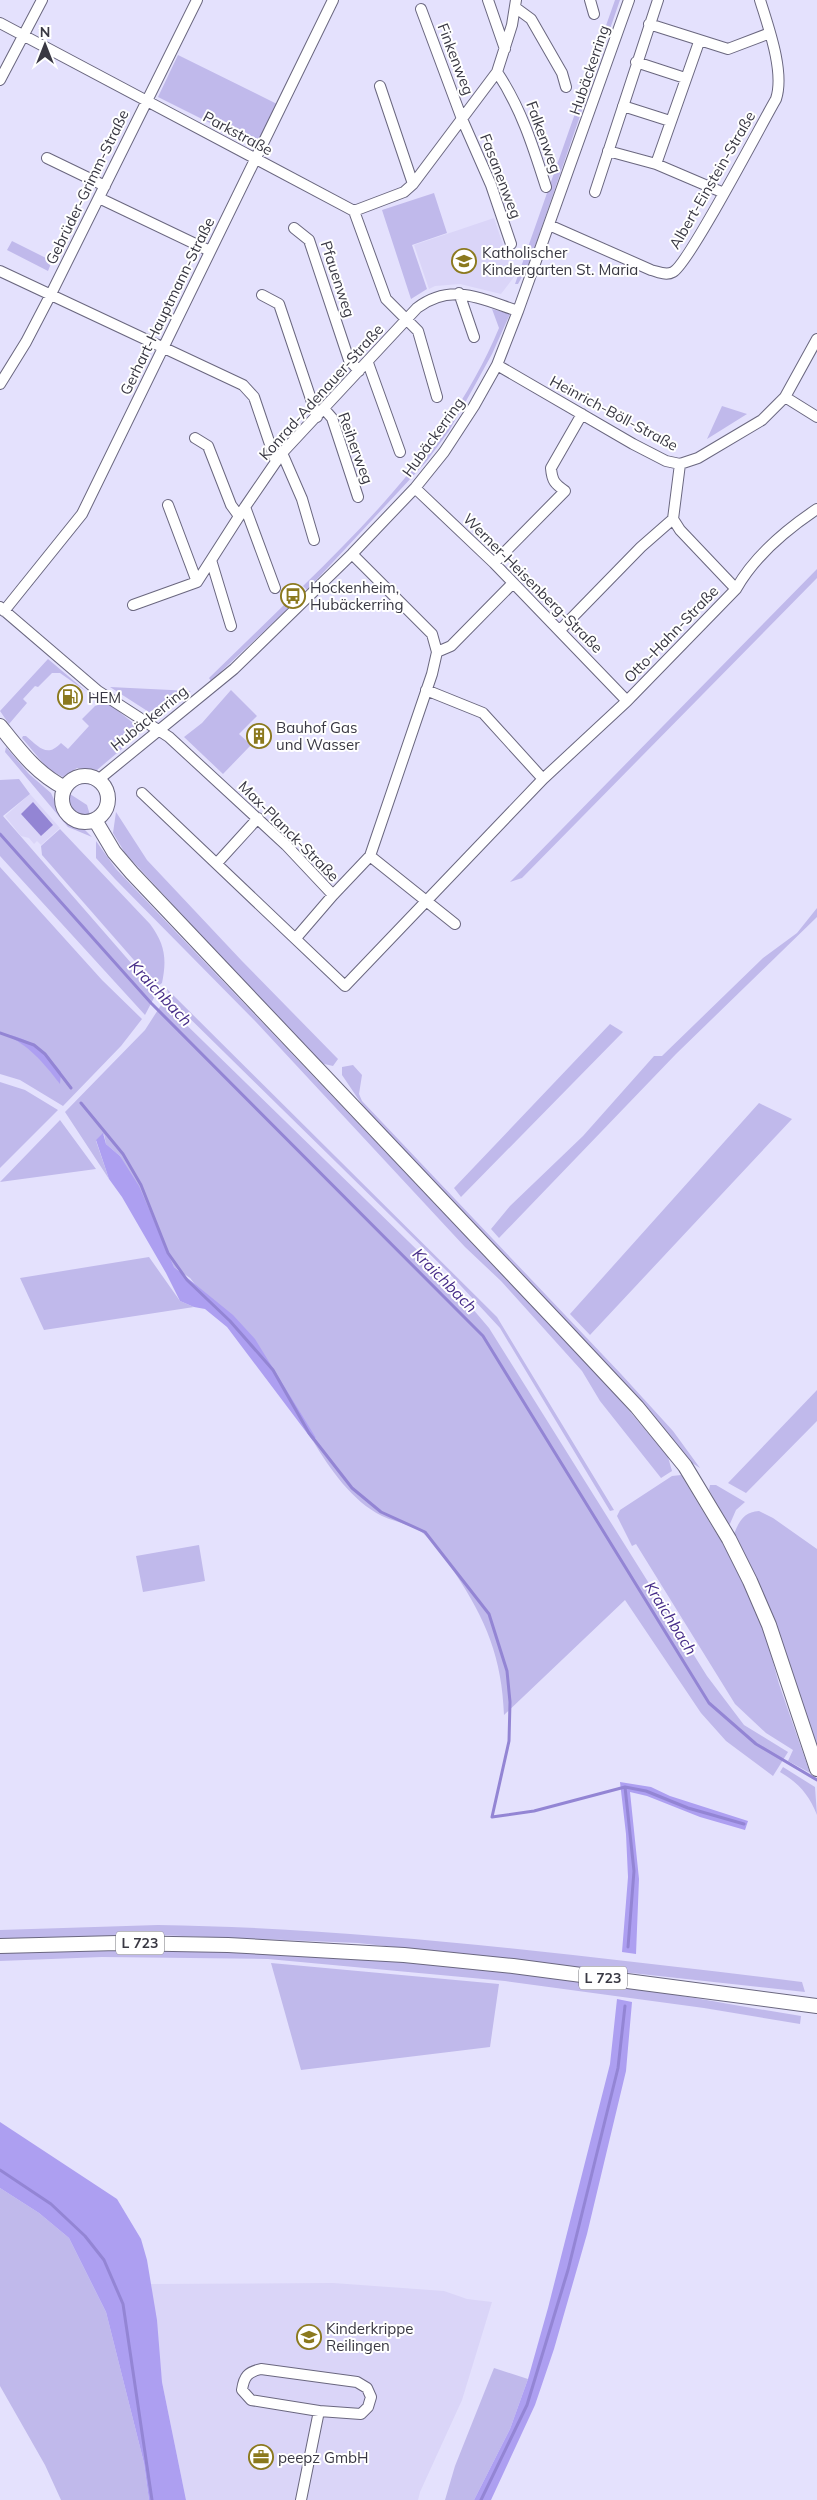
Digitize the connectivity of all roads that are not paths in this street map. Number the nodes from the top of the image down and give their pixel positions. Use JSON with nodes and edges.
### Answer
{"nodes":[{"id":1,"x":42,"y":0,"type":"edge"},
{"id":2,"x":197,"y":0,"type":"edge"},
{"id":3,"x":333,"y":0,"type":"edge"},
{"id":4,"x":488,"y":0,"type":"edge"},
{"id":5,"x":590,"y":0,"type":"edge"},
{"id":6,"x":629,"y":0,"type":"edge"},
{"id":7,"x":658,"y":0,"type":"edge"},
{"id":8,"x":760,"y":0,"type":"edge"},
{"id":9,"x":516,"y":4,"type":"edge"},
{"id":10,"x":421,"y":9,"type":"dead end"},
{"id":11,"x":594,"y":14,"type":"dead end"},
{"id":12,"x":0,"y":23,"type":"edge"},
{"id":13,"x":649,"y":24,"type":"junction"},
{"id":14,"x":770,"y":33,"type":"junction"},
{"id":15,"x":24,"y":35,"type":"junction"},
{"id":16,"x":699,"y":42,"type":"junction"},
{"id":17,"x":504,"y":49,"type":"junction"},
{"id":18,"x":636,"y":62,"type":"junction"},
{"id":19,"x":497,"y":72,"type":"junction"},
{"id":20,"x":685,"y":78,"type":"junction"},
{"id":21,"x":0,"y":80,"type":"edge"},
{"id":22,"x":380,"y":86,"type":"dead end"},
{"id":23,"x":566,"y":87,"type":"dead end"},
{"id":24,"x":146,"y":102,"type":"junction"},
{"id":25,"x":623,"y":106,"type":"junction"},
{"id":26,"x":462,"y":119,"type":"junction"},
{"id":27,"x":670,"y":120,"type":"junction"},
{"id":28,"x":608,"y":151,"type":"junction"},
{"id":29,"x":47,"y":158,"type":"dead end"},
{"id":30,"x":256,"y":159,"type":"junction"},
{"id":31,"x":656,"y":164,"type":"junction"},
{"id":32,"x":413,"y":184,"type":"junction"},
{"id":33,"x":105,"y":186,"type":"junction"},
{"id":34,"x":546,"y":187,"type":"dead end"},
{"id":35,"x":595,"y":192,"type":"dead end"},
{"id":36,"x":724,"y":192,"type":"junction"},
{"id":37,"x":99,"y":198,"type":"junction"},
{"id":38,"x":354,"y":211,"type":"junction"},
{"id":39,"x":549,"y":225,"type":"junction"},
{"id":40,"x":294,"y":228,"type":"dead end"},
{"id":41,"x":511,"y":244,"type":"dead end"},
{"id":42,"x":210,"y":251,"type":"junction"},
{"id":43,"x":0,"y":270,"type":"edge"},
{"id":44,"x":459,"y":293,"type":"junction"},
{"id":45,"x":51,"y":294,"type":"junction"},
{"id":46,"x":262,"y":295,"type":"dead end"},
{"id":47,"x":518,"y":311,"type":"junction"},
{"id":48,"x":405,"y":321,"type":"junction"},
{"id":49,"x":474,"y":337,"type":"dead end"},
{"id":50,"x":817,"y":339,"type":"edge"},
{"id":51,"x":163,"y":347,"type":"junction"},
{"id":52,"x":368,"y":363,"type":"junction"},
{"id":53,"x":497,"y":365,"type":"junction"},
{"id":54,"x":359,"y":371,"type":"junction"},
{"id":55,"x":0,"y":384,"type":"edge"},
{"id":56,"x":786,"y":396,"type":"junction"},
{"id":57,"x":437,"y":397,"type":"dead end"},
{"id":58,"x":321,"y":413,"type":"junction"},
{"id":59,"x":582,"y":414,"type":"junction"},
{"id":60,"x":817,"y":417,"type":"edge"},
{"id":61,"x":195,"y":438,"type":"dead end"},
{"id":62,"x":400,"y":452,"type":"dead end"},
{"id":63,"x":279,"y":458,"type":"junction"},
{"id":64,"x":680,"y":464,"type":"junction"},
{"id":65,"x":416,"y":488,"type":"junction"},
{"id":66,"x":358,"y":497,"type":"dead end"},
{"id":67,"x":168,"y":505,"type":"dead end"},
{"id":68,"x":817,"y":509,"type":"edge"},
{"id":69,"x":242,"y":511,"type":"junction"},
{"id":70,"x":673,"y":518,"type":"junction"},
{"id":71,"x":314,"y":540,"type":"dead end"},
{"id":72,"x":352,"y":554,"type":"junction"},
{"id":73,"x":211,"y":560,"type":"junction"},
{"id":74,"x":494,"y":563,"type":"junction"},
{"id":75,"x":197,"y":582,"type":"junction"},
{"id":76,"x":514,"y":583,"type":"junction"},
{"id":77,"x":275,"y":588,"type":"dead end"},
{"id":78,"x":736,"y":589,"type":"junction"},
{"id":79,"x":133,"y":605,"type":"dead end"},
{"id":80,"x":2,"y":609,"type":"edge"},
{"id":81,"x":231,"y":626,"type":"dead end"},
{"id":82,"x":560,"y":630,"type":"junction"},
{"id":83,"x":438,"y":652,"type":"junction"},
{"id":84,"x":426,"y":690,"type":"junction"},
{"id":85,"x":627,"y":701,"type":"junction"},
{"id":86,"x":0,"y":726,"type":"edge"},
{"id":87,"x":158,"y":731,"type":"junction"},
{"id":88,"x":543,"y":779,"type":"junction"},
{"id":89,"x":98,"y":780,"type":"junction"},
{"id":90,"x":64,"y":788,"type":"junction"},
{"id":91,"x":142,"y":793,"type":"dead end"},
{"id":92,"x":258,"y":818,"type":"junction"},
{"id":93,"x":95,"y":820,"type":"junction"},
{"id":94,"x":370,"y":856,"type":"junction"},
{"id":95,"x":218,"y":862,"type":"junction"},
{"id":96,"x":332,"y":895,"type":"junction"},
{"id":97,"x":426,"y":901,"type":"junction"},
{"id":98,"x":455,"y":924,"type":"dead end"},
{"id":99,"x":296,"y":938,"type":"junction"},
{"id":100,"x":816,"y":1766,"type":"edge"},
{"id":101,"x":0,"y":1946,"type":"edge"},
{"id":102,"x":817,"y":2006,"type":"edge"},
{"id":103,"x":318,"y":2411,"type":"junction"},
{"id":104,"x":301,"y":2500,"type":"edge"}],
"edges":[{"from":1,"to":15,"type":"street"},
{"from":2,"to":24,"type":"street","name":"Gebrüder-Grimm-Straße"},
{"from":3,"to":30,"type":"street","name":"Gerhart-Hauptmann-Straße"},
{"from":4,"to":17,"type":"street"},
{"from":5,"to":11,"type":"street"},
{"from":6,"to":39,"type":"street","name":"Hubäckerring"},
{"from":7,"to":13,"type":"street"},
{"from":8,"to":14,"type":"street","name":"Albert-Einstein-Straße"},
{"from":9,"to":17,"type":"street"},
{"from":9,"to":23,"type":"street"},
{"from":10,"to":26,"type":"street","name":"Finkenweg"},
{"from":12,"to":15,"type":"street","name":"Parkstraße"},
{"from":13,"to":16,"type":"street"},
{"from":13,"to":18,"type":"street"},
{"from":14,"to":16,"type":"street"},
{"from":14,"to":36,"type":"street","name":"Albert-Einstein-Straße"},
{"from":15,"to":21,"type":"street"},
{"from":15,"to":24,"type":"street","name":"Parkstraße"},
{"from":16,"to":20,"type":"street"},
{"from":17,"to":19,"type":"street"},
{"from":18,"to":20,"type":"street"},
{"from":18,"to":25,"type":"street"},
{"from":19,"to":26,"type":"street"},
{"from":19,"to":34,"type":"street","name":"Falkenweg"},
{"from":20,"to":27,"type":"street"},
{"from":22,"to":32,"type":"street"},
{"from":24,"to":30,"type":"street","name":"Parkstraße"},
{"from":24,"to":33,"type":"street","name":"Gebrüder-Grimm-Straße"},
{"from":25,"to":27,"type":"street"},
{"from":25,"to":28,"type":"street"},
{"from":26,"to":32,"type":"street"},
{"from":26,"to":41,"type":"street","name":"Fasanenweg"},
{"from":27,"to":31,"type":"street"},
{"from":28,"to":31,"type":"street"},
{"from":28,"to":35,"type":"street"},
{"from":29,"to":33,"type":"street"},
{"from":30,"to":38,"type":"street","name":"Parkstraße"},
{"from":30,"to":42,"type":"street","name":"Gerhart-Hauptmann-Straße"},
{"from":31,"to":36,"type":"street"},
{"from":32,"to":38,"type":"street"},
{"from":33,"to":37,"type":"street","name":"Gebrüder-Grimm-Straße"},
{"from":36,"to":39,"type":"street","name":"Albert-Einstein-Straße"},
{"from":37,"to":42,"type":"street"},
{"from":37,"to":45,"type":"street","name":"Gebrüder-Grimm-Straße"},
{"from":38,"to":48,"type":"street"},
{"from":39,"to":47,"type":"street","name":"Hubäckerring"},
{"from":40,"to":54,"type":"street","name":"Pfauenweg"},
{"from":42,"to":51,"type":"street","name":"Gerhart-Hauptmann-Straße"},
{"from":43,"to":45,"type":"street"},
{"from":44,"to":47,"type":"street","name":"Konrad-Adenauer-Straße"},
{"from":44,"to":48,"type":"street","name":"Konrad-Adenauer-Straße"},
{"from":44,"to":49,"type":"street"},
{"from":45,"to":51,"type":"street"},
{"from":45,"to":55,"type":"street","name":"Gebrüder-Grimm-Straße"},
{"from":46,"to":58,"type":"street","name":"Reiherweg"},
{"from":47,"to":53,"type":"street","name":"Hubäckerring"},
{"from":48,"to":52,"type":"street","name":"Konrad-Adenauer-Straße"},
{"from":48,"to":57,"type":"street"},
{"from":50,"to":56,"type":"street","name":"Heinrich-Böll-Straße"},
{"from":51,"to":63,"type":"street"},
{"from":51,"to":80,"type":"street","name":"Gerhart-Hauptmann-Straße"},
{"from":52,"to":54,"type":"street","name":"Konrad-Adenauer-Straße"},
{"from":52,"to":62,"type":"street"},
{"from":53,"to":59,"type":"street","name":"Heinrich-Böll-Straße"},
{"from":53,"to":65,"type":"street","name":"Hubäckerring"},
{"from":54,"to":58,"type":"street","name":"Konrad-Adenauer-Straße"},
{"from":56,"to":60,"type":"street"},
{"from":56,"to":64,"type":"street","name":"Heinrich-Böll-Straße"},
{"from":58,"to":63,"type":"street","name":"Konrad-Adenauer-Straße"},
{"from":58,"to":66,"type":"street","name":"Reiherweg"},
{"from":59,"to":64,"type":"street","name":"Heinrich-Böll-Straße"},
{"from":59,"to":74,"type":"street"},
{"from":61,"to":69,"type":"street"},
{"from":63,"to":69,"type":"street","name":"Konrad-Adenauer-Straße"},
{"from":63,"to":71,"type":"street"},
{"from":64,"to":70,"type":"street"},
{"from":65,"to":72,"type":"street","name":"Hubäckerring"},
{"from":65,"to":74,"type":"street","name":"Werner-Heisenberg-Straße"},
{"from":67,"to":75,"type":"street"},
{"from":68,"to":78,"type":"street","name":"Otto-Hahn-Straße"},
{"from":69,"to":73,"type":"street","name":"Konrad-Adenauer-Straße"},
{"from":69,"to":77,"type":"street"},
{"from":70,"to":78,"type":"street"},
{"from":70,"to":82,"type":"street"},
{"from":72,"to":83,"type":"street"},
{"from":72,"to":87,"type":"street","name":"Hubäckerring"},
{"from":73,"to":75,"type":"street","name":"Konrad-Adenauer-Straße"},
{"from":73,"to":81,"type":"street"},
{"from":74,"to":76,"type":"street","name":"Werner-Heisenberg-Straße"},
{"from":75,"to":79,"type":"street"},
{"from":76,"to":82,"type":"street","name":"Werner-Heisenberg-Straße"},
{"from":76,"to":83,"type":"street"},
{"from":78,"to":85,"type":"street","name":"Otto-Hahn-Straße"},
{"from":80,"to":87,"type":"street","name":"Max-Planck-Straße"},
{"from":82,"to":85,"type":"street","name":"Werner-Heisenberg-Straße"},
{"from":83,"to":84,"type":"street","name":"Max-Planck-Straße"},
{"from":84,"to":88,"type":"street"},
{"from":84,"to":94,"type":"street","name":"Max-Planck-Straße"},
{"from":85,"to":88,"type":"street","name":"Otto-Hahn-Straße"},
{"from":86,"to":90,"type":"main road"},
{"from":87,"to":89,"type":"street","name":"Hubäckerring"},
{"from":87,"to":92,"type":"street","name":"Max-Planck-Straße"},
{"from":88,"to":97,"type":"street","name":"Otto-Hahn-Straße"},
{"from":89,"to":90,"type":"main road"},
{"from":89,"to":93,"type":"main road"},
{"from":90,"to":93,"type":"main road"},
{"from":91,"to":95,"type":"street"},
{"from":92,"to":95,"type":"street"},
{"from":92,"to":96,"type":"street","name":"Max-Planck-Straße"},
{"from":93,"to":100,"type":"main road"},
{"from":94,"to":96,"type":"street","name":"Max-Planck-Straße"},
{"from":94,"to":97,"type":"street"},
{"from":95,"to":99,"type":"street"},
{"from":96,"to":99,"type":"street"},
{"from":97,"to":98,"type":"street"},
{"from":97,"to":99,"type":"street","name":"Otto-Hahn-Straße"},
{"from":101,"to":102,"type":"main road","number":"L 723"},
{"from":103,"to":103,"type":"street"},
{"from":103,"to":104,"type":"street"}]}
